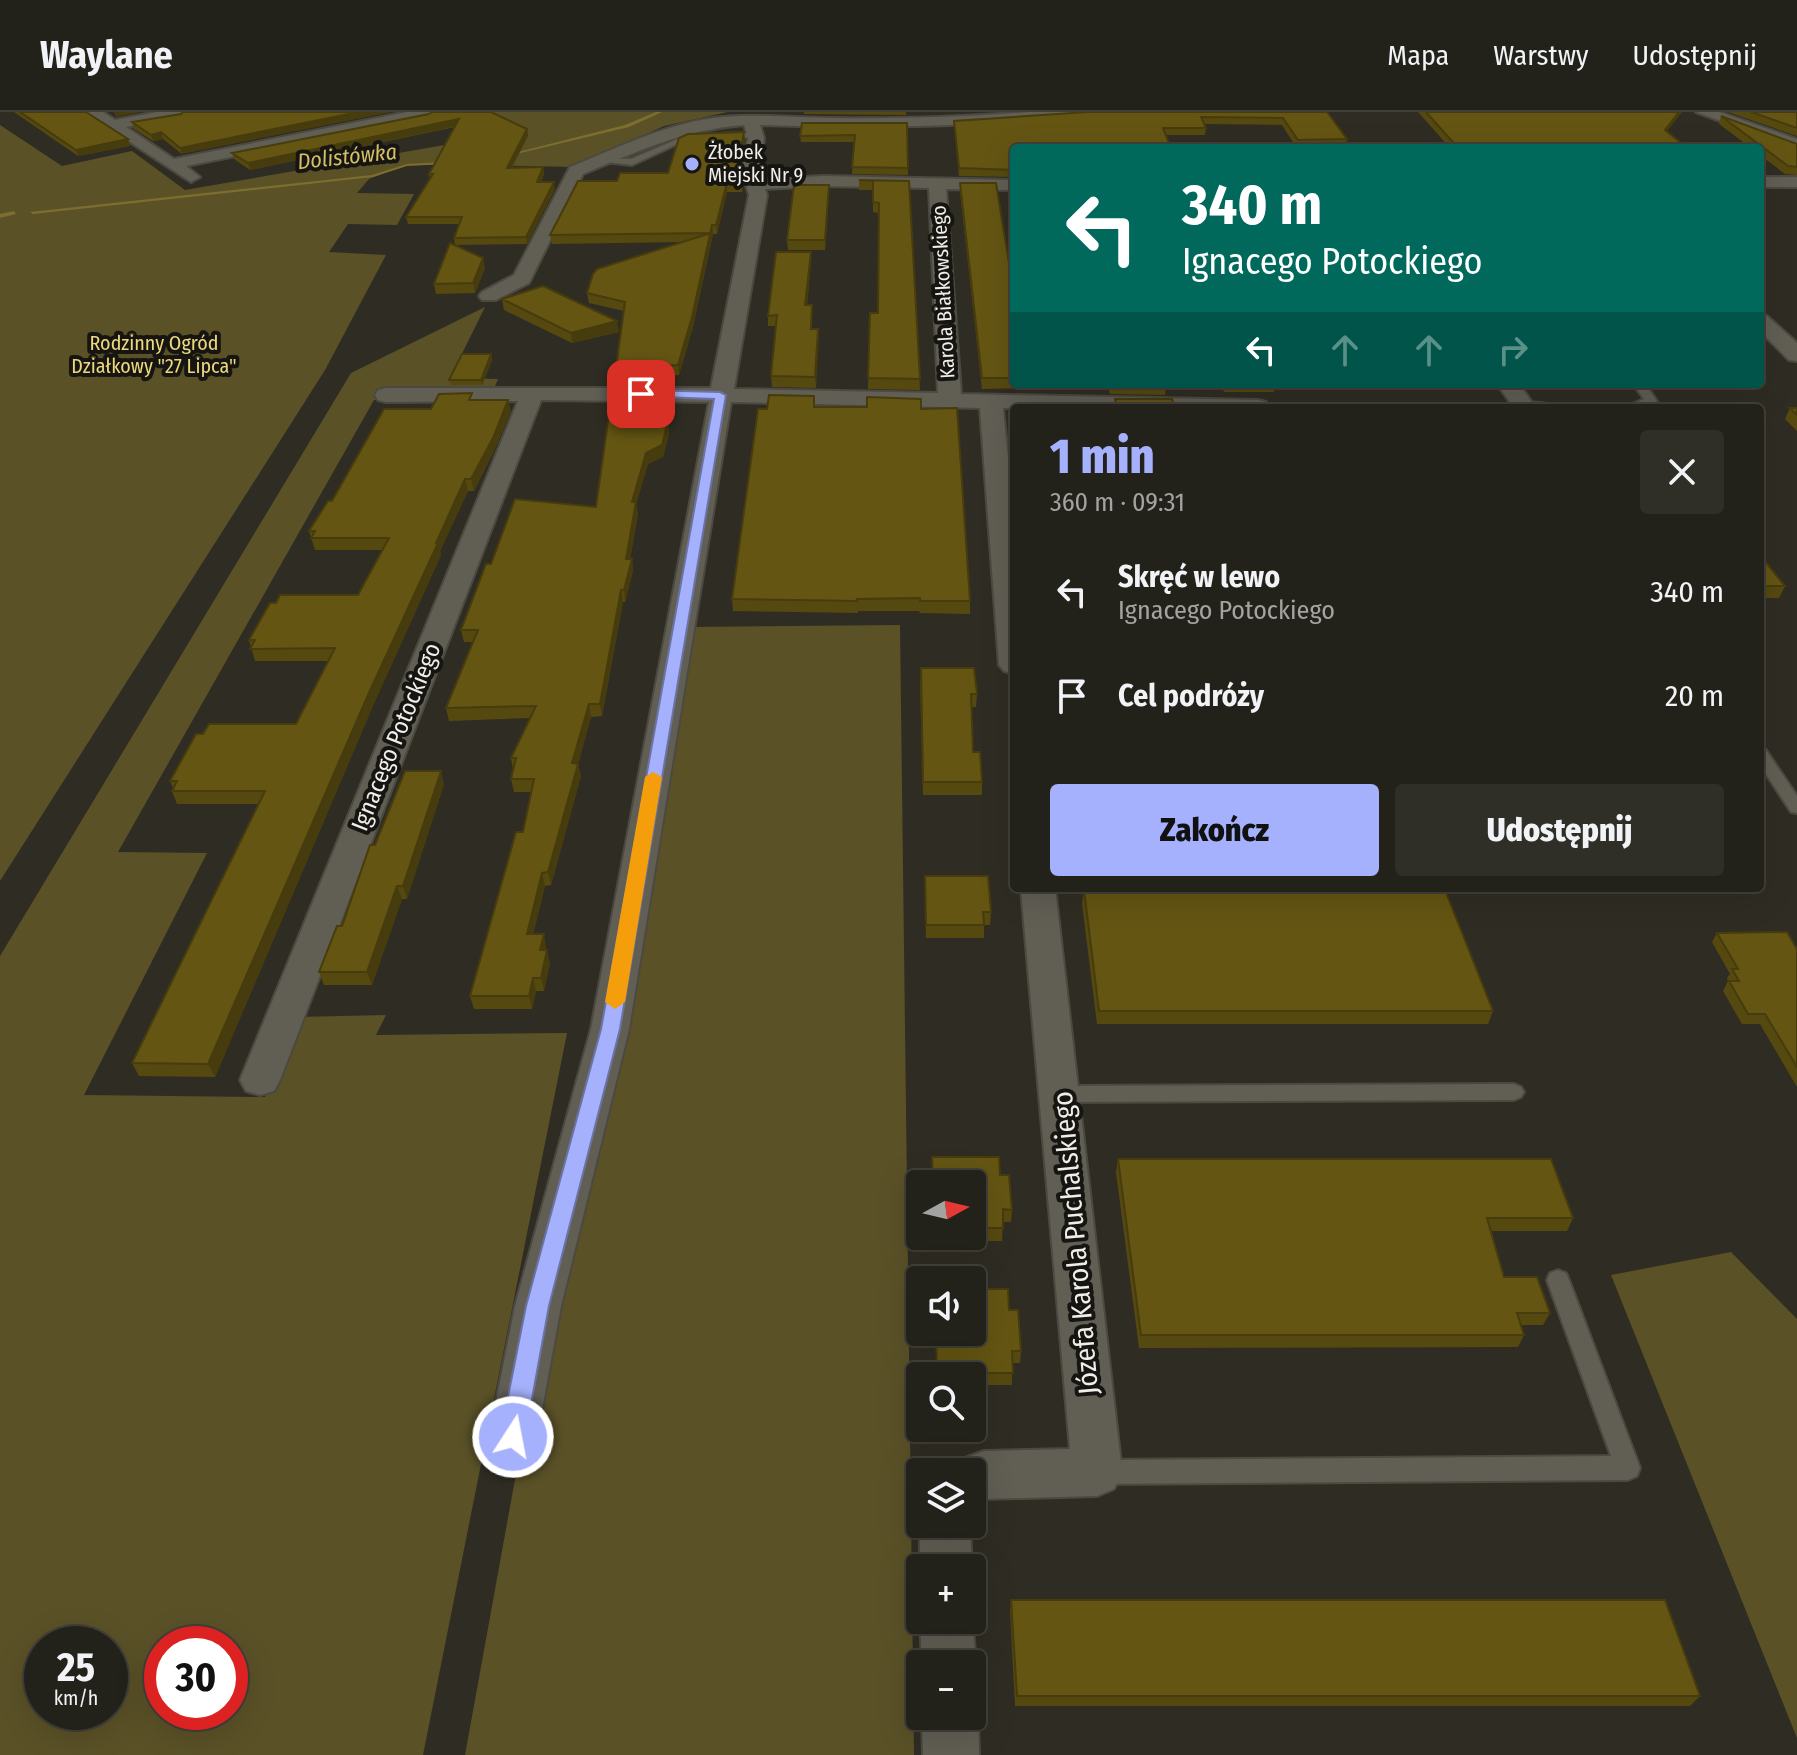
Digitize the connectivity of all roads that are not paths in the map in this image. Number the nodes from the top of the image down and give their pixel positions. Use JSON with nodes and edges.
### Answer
{"nodes":[{"id":1,"x":92,"y":112,"type":"edge"},
{"id":2,"x":182,"y":112,"type":"edge"},
{"id":3,"x":430,"y":112,"type":"edge"},
{"id":4,"x":1085,"y":112,"type":"edge"},
{"id":5,"x":1704,"y":112,"type":"edge"},
{"id":6,"x":753,"y":122,"type":"edge"},
{"id":7,"x":113,"y":125,"type":"junction"},
{"id":8,"x":1797,"y":144,"type":"edge"},
{"id":9,"x":173,"y":164,"type":"junction"},
{"id":10,"x":199,"y":182,"type":"dead end"},
{"id":11,"x":1764,"y":182,"type":"edge"},
{"id":12,"x":1797,"y":182,"type":"edge"},
{"id":13,"x":756,"y":184,"type":"junction"},
{"id":14,"x":937,"y":184,"type":"junction"},
{"id":15,"x":1010,"y":185,"type":"edge"},
{"id":16,"x":489,"y":296,"type":"dead end"},
{"id":17,"x":1764,"y":324,"type":"edge"},
{"id":18,"x":1797,"y":355,"type":"edge"},
{"id":19,"x":1642,"y":388,"type":"edge"},
{"id":20,"x":386,"y":395,"type":"dead end"},
{"id":21,"x":532,"y":395,"type":"junction"},
{"id":22,"x":720,"y":395,"type":"junction"},
{"id":23,"x":1194,"y":395,"type":"edge"},
{"id":24,"x":950,"y":400,"type":"junction"},
{"id":25,"x":991,"y":402,"type":"junction"},
{"id":26,"x":1242,"y":404,"type":"edge"},
{"id":27,"x":1642,"y":404,"type":"edge"},
{"id":28,"x":1010,"y":619,"type":"edge"},
{"id":29,"x":1764,"y":759,"type":"edge"},
{"id":30,"x":1797,"y":808,"type":"edge"},
{"id":31,"x":1038,"y":892,"type":"edge"},
{"id":32,"x":260,"y":1080,"type":"dead end"},
{"id":33,"x":1514,"y":1092,"type":"dead end"},
{"id":34,"x":1061,"y":1094,"type":"junction"},
{"id":35,"x":1558,"y":1280,"type":"dead end"},
{"id":36,"x":513,"y":1437,"type":"dead end"},
{"id":37,"x":1097,"y":1472,"type":"junction"},
{"id":38,"x":986,"y":1475,"type":"edge"},
{"id":39,"x":950,"y":1730,"type":"edge"},
{"id":40,"x":951,"y":1755,"type":"edge"}],
"edges":[{"from":1,"to":7,"type":"street"},
{"from":2,"to":7,"type":"street"},
{"from":3,"to":9,"type":"street"},
{"from":4,"to":6,"type":"street"},
{"from":5,"to":8,"type":"street"},
{"from":6,"to":13,"type":"street"},
{"from":6,"to":16,"type":"street"},
{"from":7,"to":9,"type":"street"},
{"from":9,"to":10,"type":"street"},
{"from":11,"to":12,"type":"street"},
{"from":13,"to":14,"type":"street"},
{"from":13,"to":22,"type":"street"},
{"from":14,"to":15,"type":"street"},
{"from":14,"to":24,"type":"street","name":"Karola Białkowskiego"},
{"from":17,"to":18,"type":"street"},
{"from":19,"to":27,"type":"lane"},
{"from":20,"to":21,"type":"street"},
{"from":21,"to":22,"type":"street"},
{"from":21,"to":32,"type":"street","name":"Ignacego Potockiego"},
{"from":22,"to":24,"type":"street"},
{"from":22,"to":36,"type":"street"},
{"from":23,"to":25,"type":"street"},
{"from":23,"to":26,"type":"street"},
{"from":24,"to":25,"type":"street"},
{"from":25,"to":28,"type":"street"},
{"from":29,"to":30,"type":"lane"},
{"from":31,"to":34,"type":"street","name":"Józefa Karola Puchalskiego"},
{"from":33,"to":34,"type":"lane"},
{"from":34,"to":37,"type":"street","name":"Józefa Karola Puchalskiego"},
{"from":35,"to":37,"type":"lane"},
{"from":37,"to":38,"type":"street"},
{"from":39,"to":40,"type":"street"}]}
